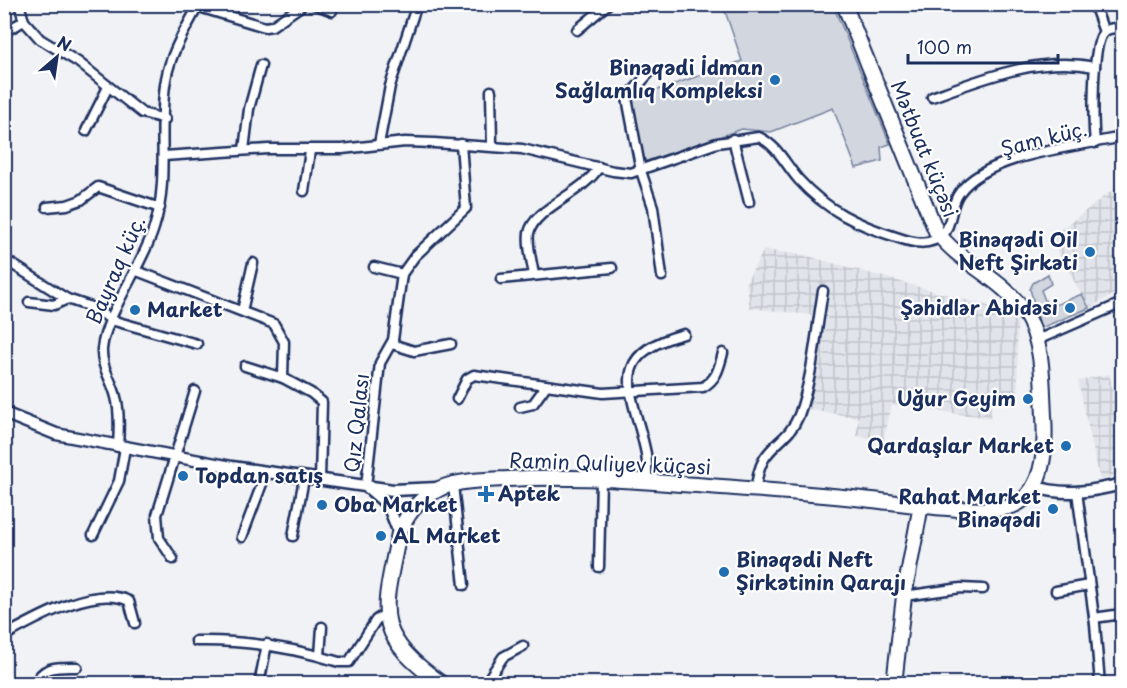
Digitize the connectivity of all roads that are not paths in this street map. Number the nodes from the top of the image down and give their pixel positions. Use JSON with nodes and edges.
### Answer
{"nodes":[{"id":1,"x":19,"y":4,"type":"edge"},
{"id":2,"x":304,"y":4,"type":"edge"},
{"id":3,"x":314,"y":4,"type":"edge"},
{"id":4,"x":417,"y":4,"type":"edge"},
{"id":5,"x":608,"y":4,"type":"edge"},
{"id":6,"x":626,"y":4,"type":"edge"},
{"id":7,"x":646,"y":4,"type":"edge"},
{"id":8,"x":844,"y":4,"type":"edge"},
{"id":9,"x":1094,"y":4,"type":"edge"},
{"id":10,"x":195,"y":6,"type":"edge"},
{"id":11,"x":332,"y":11,"type":"dead end"},
{"id":12,"x":24,"y":21,"type":"junction"},
{"id":13,"x":1122,"y":29,"type":"edge"},
{"id":14,"x":577,"y":30,"type":"dead end"},
{"id":15,"x":4,"y":32,"type":"edge"},
{"id":16,"x":1104,"y":32,"type":"junction"},
{"id":17,"x":261,"y":65,"type":"dead end"},
{"id":18,"x":1095,"y":67,"type":"junction"},
{"id":19,"x":650,"y":72,"type":"dead end"},
{"id":20,"x":108,"y":87,"type":"junction"},
{"id":21,"x":490,"y":91,"type":"dead end"},
{"id":22,"x":932,"y":97,"type":"dead end"},
{"id":23,"x":165,"y":119,"type":"junction"},
{"id":24,"x":86,"y":131,"type":"dead end"},
{"id":25,"x":1122,"y":137,"type":"edge"},
{"id":26,"x":733,"y":139,"type":"junction"},
{"id":27,"x":1095,"y":143,"type":"junction"},
{"id":28,"x":379,"y":144,"type":"junction"},
{"id":29,"x":460,"y":144,"type":"junction"},
{"id":30,"x":492,"y":145,"type":"junction"},
{"id":31,"x":244,"y":150,"type":"junction"},
{"id":32,"x":310,"y":151,"type":"junction"},
{"id":33,"x":164,"y":156,"type":"junction"},
{"id":34,"x":598,"y":167,"type":"junction"},
{"id":35,"x":641,"y":171,"type":"junction"},
{"id":36,"x":304,"y":191,"type":"dead end"},
{"id":37,"x":749,"y":202,"type":"dead end"},
{"id":38,"x":47,"y":207,"type":"dead end"},
{"id":39,"x":160,"y":208,"type":"junction"},
{"id":40,"x":940,"y":237,"type":"junction"},
{"id":41,"x":4,"y":259,"type":"edge"},
{"id":42,"x":253,"y":263,"type":"dead end"},
{"id":43,"x":374,"y":267,"type":"dead end"},
{"id":44,"x":612,"y":268,"type":"dead end"},
{"id":45,"x":136,"y":271,"type":"junction"},
{"id":46,"x":402,"y":274,"type":"junction"},
{"id":47,"x":534,"y":275,"type":"junction"},
{"id":48,"x":662,"y":276,"type":"dead end"},
{"id":49,"x":501,"y":279,"type":"dead end"},
{"id":50,"x":823,"y":291,"type":"dead end"},
{"id":51,"x":68,"y":299,"type":"junction"},
{"id":52,"x":29,"y":302,"type":"dead end"},
{"id":53,"x":1122,"y":305,"type":"edge"},
{"id":54,"x":242,"y":310,"type":"junction"},
{"id":55,"x":111,"y":320,"type":"junction"},
{"id":56,"x":684,"y":334,"type":"dead end"},
{"id":57,"x":1037,"y":340,"type":"junction"},
{"id":58,"x":197,"y":344,"type":"dead end"},
{"id":59,"x":392,"y":344,"type":"junction"},
{"id":60,"x":451,"y":344,"type":"dead end"},
{"id":61,"x":723,"y":353,"type":"dead end"},
{"id":62,"x":245,"y":366,"type":"dead end"},
{"id":63,"x":283,"y":378,"type":"junction"},
{"id":64,"x":546,"y":386,"type":"junction"},
{"id":65,"x":195,"y":391,"type":"dead end"},
{"id":66,"x":629,"y":392,"type":"junction"},
{"id":67,"x":457,"y":399,"type":"dead end"},
{"id":68,"x":520,"y":406,"type":"dead end"},
{"id":69,"x":4,"y":413,"type":"edge"},
{"id":70,"x":122,"y":447,"type":"junction"},
{"id":71,"x":175,"y":457,"type":"junction"},
{"id":72,"x":266,"y":473,"type":"junction"},
{"id":73,"x":304,"y":479,"type":"junction"},
{"id":74,"x":601,"y":479,"type":"junction"},
{"id":75,"x":320,"y":480,"type":"junction"},
{"id":76,"x":647,"y":482,"type":"junction"},
{"id":77,"x":1122,"y":484,"type":"edge"},
{"id":78,"x":366,"y":486,"type":"junction"},
{"id":79,"x":447,"y":486,"type":"junction"},
{"id":80,"x":1034,"y":486,"type":"junction"},
{"id":81,"x":756,"y":490,"type":"junction"},
{"id":82,"x":1077,"y":492,"type":"junction"},
{"id":83,"x":921,"y":505,"type":"junction"},
{"id":84,"x":399,"y":533,"type":"junction"},
{"id":85,"x":93,"y":535,"type":"dead end"},
{"id":86,"x":242,"y":537,"type":"dead end"},
{"id":87,"x":293,"y":537,"type":"dead end"},
{"id":88,"x":173,"y":559,"type":"dead end"},
{"id":89,"x":599,"y":567,"type":"dead end"},
{"id":90,"x":465,"y":585,"type":"dead end"},
{"id":91,"x":1089,"y":585,"type":"junction"},
{"id":92,"x":983,"y":589,"type":"dead end"},
{"id":93,"x":1056,"y":591,"type":"dead end"},
{"id":94,"x":904,"y":596,"type":"junction"},
{"id":95,"x":385,"y":614,"type":"junction"},
{"id":96,"x":1122,"y":614,"type":"edge"},
{"id":97,"x":1095,"y":618,"type":"junction"},
{"id":98,"x":135,"y":623,"type":"dead end"},
{"id":99,"x":322,"y":627,"type":"dead end"},
{"id":100,"x":4,"y":636,"type":"edge"},
{"id":101,"x":196,"y":641,"type":"dead end"},
{"id":102,"x":267,"y":644,"type":"junction"},
{"id":103,"x":523,"y":646,"type":"dead end"},
{"id":104,"x":320,"y":656,"type":"junction"},
{"id":105,"x":77,"y":667,"type":"dead end"},
{"id":106,"x":438,"y":682,"type":"edge"},
{"id":107,"x":35,"y":684,"type":"edge"},
{"id":108,"x":259,"y":684,"type":"edge"},
{"id":109,"x":485,"y":684,"type":"edge"},
{"id":110,"x":894,"y":684,"type":"edge"},
{"id":111,"x":1100,"y":684,"type":"edge"}],
"edges":[{"from":1,"to":12,"type":"street"},
{"from":2,"to":10,"type":"street"},
{"from":3,"to":11,"type":"street"},
{"from":4,"to":28,"type":"street"},
{"from":5,"to":14,"type":"street"},
{"from":6,"to":7,"type":"street"},
{"from":8,"to":40,"type":"main road","name":"Mətbuat küçəsi"},
{"from":9,"to":16,"type":"street"},
{"from":10,"to":23,"type":"street","name":"Bayraq küç."},
{"from":12,"to":15,"type":"street"},
{"from":12,"to":20,"type":"street"},
{"from":13,"to":16,"type":"street"},
{"from":16,"to":18,"type":"street"},
{"from":17,"to":31,"type":"street"},
{"from":18,"to":22,"type":"street"},
{"from":18,"to":27,"type":"street"},
{"from":19,"to":35,"type":"street"},
{"from":20,"to":23,"type":"street"},
{"from":20,"to":24,"type":"street"},
{"from":21,"to":30,"type":"street"},
{"from":23,"to":33,"type":"street","name":"Bayraq küç."},
{"from":25,"to":27,"type":"street","name":"Şam küç."},
{"from":26,"to":35,"type":"street"},
{"from":26,"to":37,"type":"street"},
{"from":26,"to":40,"type":"street"},
{"from":27,"to":40,"type":"street","name":"Şam küç."},
{"from":28,"to":29,"type":"street"},
{"from":28,"to":32,"type":"street"},
{"from":29,"to":30,"type":"street"},
{"from":29,"to":46,"type":"street","name":"Qız Qalası"},
{"from":30,"to":34,"type":"street"},
{"from":31,"to":32,"type":"street"},
{"from":31,"to":33,"type":"street"},
{"from":32,"to":36,"type":"street"},
{"from":33,"to":39,"type":"street","name":"Bayraq küç."},
{"from":34,"to":35,"type":"street"},
{"from":34,"to":47,"type":"street"},
{"from":35,"to":48,"type":"street"},
{"from":38,"to":39,"type":"street"},
{"from":39,"to":45,"type":"street","name":"Bayraq küç."},
{"from":40,"to":57,"type":"main road","name":"Mətbuat küçəsi"},
{"from":41,"to":51,"type":"street"},
{"from":42,"to":54,"type":"street"},
{"from":43,"to":46,"type":"street"},
{"from":44,"to":47,"type":"street"},
{"from":45,"to":54,"type":"street"},
{"from":45,"to":55,"type":"street","name":"Bayraq küç."},
{"from":46,"to":59,"type":"street","name":"Qız Qalası"},
{"from":47,"to":49,"type":"street"},
{"from":50,"to":81,"type":"street"},
{"from":51,"to":52,"type":"street"},
{"from":51,"to":55,"type":"street"},
{"from":53,"to":57,"type":"street"},
{"from":54,"to":63,"type":"street"},
{"from":55,"to":58,"type":"street"},
{"from":55,"to":70,"type":"street","name":"Bayraq küç."},
{"from":56,"to":66,"type":"street"},
{"from":57,"to":80,"type":"main road","name":"Mətbuat küçəsi"},
{"from":59,"to":60,"type":"street"},
{"from":59,"to":78,"type":"street","name":"Qız Qalası"},
{"from":61,"to":66,"type":"street"},
{"from":62,"to":63,"type":"street"},
{"from":63,"to":75,"type":"street"},
{"from":64,"to":66,"type":"street"},
{"from":64,"to":67,"type":"street"},
{"from":64,"to":68,"type":"street"},
{"from":65,"to":71,"type":"street"},
{"from":66,"to":76,"type":"street"},
{"from":69,"to":70,"type":"street","name":"Ramin Quliyev küçəsi"},
{"from":70,"to":71,"type":"street","name":"Ramin Quliyev küçəsi"},
{"from":70,"to":85,"type":"street","name":"Bayraq küç."},
{"from":71,"to":72,"type":"street","name":"Ramin Quliyev küçəsi"},
{"from":71,"to":88,"type":"street"},
{"from":72,"to":73,"type":"street","name":"Ramin Quliyev küçəsi"},
{"from":72,"to":86,"type":"street"},
{"from":73,"to":75,"type":"street","name":"Ramin Quliyev küçəsi"},
{"from":73,"to":87,"type":"street"},
{"from":74,"to":76,"type":"main road","name":"Ramin Quliyev küçəsi"},
{"from":74,"to":79,"type":"main road","name":"Ramin Quliyev küçəsi"},
{"from":74,"to":89,"type":"street"},
{"from":75,"to":78,"type":"street","name":"Ramin Quliyev küçəsi"},
{"from":76,"to":81,"type":"main road","name":"Ramin Quliyev küçəsi"},
{"from":77,"to":82,"type":"street"},
{"from":78,"to":79,"type":"street","name":"Ramin Quliyev küçəsi"},
{"from":78,"to":84,"type":"street"},
{"from":79,"to":84,"type":"main road"},
{"from":79,"to":90,"type":"street"},
{"from":80,"to":82,"type":"street"},
{"from":80,"to":83,"type":"main road","name":"Ramin Quliyev küçəsi"},
{"from":81,"to":83,"type":"main road","name":"Ramin Quliyev küçəsi"},
{"from":82,"to":91,"type":"street"},
{"from":83,"to":94,"type":"main road"},
{"from":84,"to":95,"type":"main road"},
{"from":91,"to":93,"type":"street"},
{"from":91,"to":97,"type":"street"},
{"from":92,"to":94,"type":"street"},
{"from":94,"to":110,"type":"main road"},
{"from":95,"to":104,"type":"street"},
{"from":95,"to":106,"type":"main road"},
{"from":96,"to":97,"type":"street"},
{"from":97,"to":111,"type":"street"},
{"from":98,"to":100,"type":"street"},
{"from":99,"to":104,"type":"street"},
{"from":101,"to":102,"type":"street"},
{"from":102,"to":104,"type":"street"},
{"from":102,"to":108,"type":"street"},
{"from":103,"to":109,"type":"street"},
{"from":105,"to":107,"type":"street"}]}
